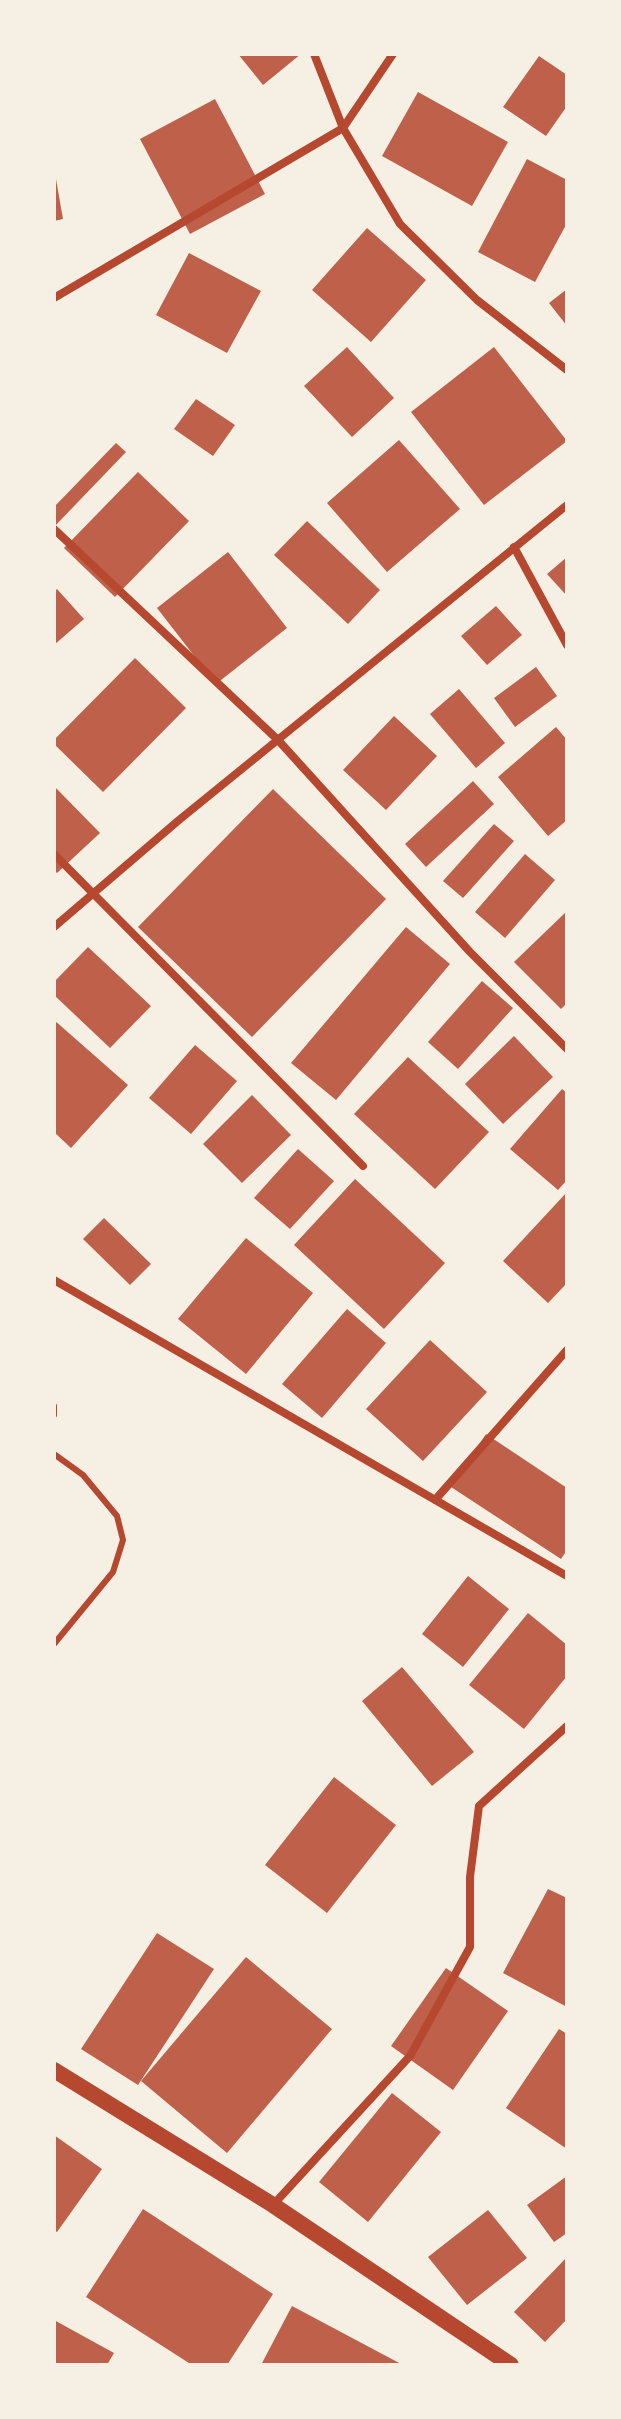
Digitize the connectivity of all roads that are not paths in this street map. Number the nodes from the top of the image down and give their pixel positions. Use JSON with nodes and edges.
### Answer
{"nodes":[{"id":1,"x":314,"y":54,"type":"edge"},
{"id":2,"x":393,"y":54,"type":"edge"},
{"id":3,"x":343,"y":128,"type":"junction"},
{"id":4,"x":54,"y":298,"type":"edge"},
{"id":5,"x":567,"y":370,"type":"edge"},
{"id":6,"x":567,"y":505,"type":"edge"},
{"id":7,"x":54,"y":529,"type":"edge"},
{"id":8,"x":514,"y":547,"type":"junction"},
{"id":9,"x":567,"y":645,"type":"edge"},
{"id":10,"x":278,"y":740,"type":"junction"},
{"id":11,"x":54,"y":854,"type":"edge"},
{"id":12,"x":93,"y":893,"type":"junction"},
{"id":13,"x":54,"y":927,"type":"edge"},
{"id":14,"x":567,"y":1049,"type":"edge"},
{"id":15,"x":363,"y":1166,"type":"dead end"},
{"id":16,"x":54,"y":1280,"type":"edge"},
{"id":17,"x":567,"y":1350,"type":"edge"},
{"id":18,"x":54,"y":1406,"type":"edge"},
{"id":19,"x":54,"y":1415,"type":"edge"},
{"id":20,"x":54,"y":1454,"type":"edge"},
{"id":21,"x":435,"y":1500,"type":"junction"},
{"id":22,"x":567,"y":1576,"type":"edge"},
{"id":23,"x":54,"y":1644,"type":"edge"},
{"id":24,"x":567,"y":1726,"type":"edge"},
{"id":25,"x":54,"y":2070,"type":"edge"},
{"id":26,"x":273,"y":2205,"type":"junction"},
{"id":27,"x":511,"y":2365,"type":"edge"}],
"edges":[{"from":1,"to":3,"type":"street"},
{"from":2,"to":3,"type":"street"},
{"from":3,"to":4,"type":"street"},
{"from":3,"to":5,"type":"street"},
{"from":6,"to":8,"type":"street"},
{"from":7,"to":10,"type":"street"},
{"from":8,"to":9,"type":"street"},
{"from":8,"to":10,"type":"street"},
{"from":10,"to":12,"type":"street"},
{"from":10,"to":14,"type":"street"},
{"from":11,"to":12,"type":"street"},
{"from":12,"to":13,"type":"street"},
{"from":12,"to":15,"type":"street"},
{"from":16,"to":21,"type":"street"},
{"from":17,"to":21,"type":"street"},
{"from":18,"to":19,"type":"lane"},
{"from":20,"to":23,"type":"lane"},
{"from":21,"to":22,"type":"street"},
{"from":24,"to":26,"type":"street"},
{"from":25,"to":26,"type":"main road"},
{"from":26,"to":27,"type":"main road"}]}
